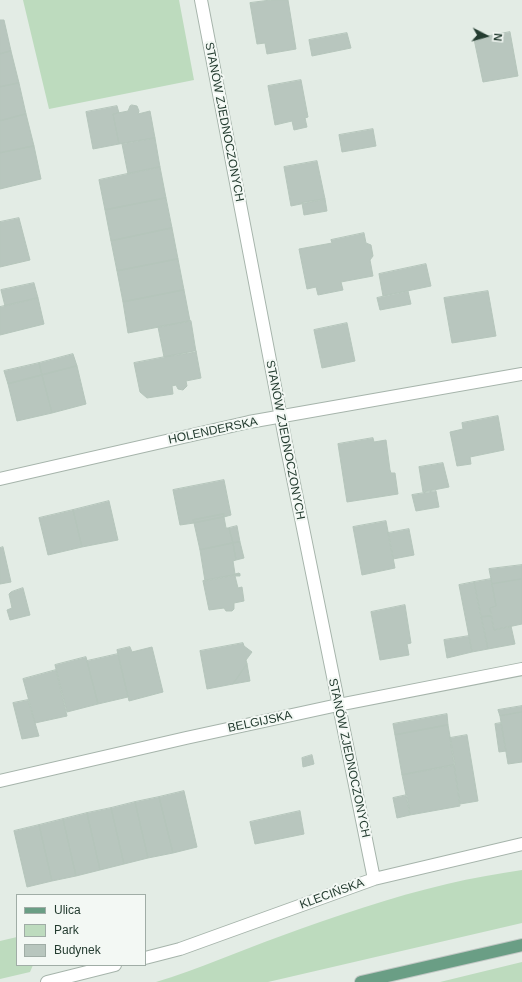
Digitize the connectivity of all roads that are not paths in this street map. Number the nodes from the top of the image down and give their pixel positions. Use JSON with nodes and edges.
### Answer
{"nodes":[{"id":1,"x":201,"y":0,"type":"edge"},
{"id":2,"x":522,"y":374,"type":"edge"},
{"id":3,"x":280,"y":416,"type":"junction"},
{"id":4,"x":0,"y":478,"type":"edge"},
{"id":5,"x":522,"y":669,"type":"edge"},
{"id":6,"x":338,"y":705,"type":"junction"},
{"id":7,"x":0,"y":781,"type":"edge"},
{"id":8,"x":522,"y":844,"type":"edge"},
{"id":9,"x":374,"y":879,"type":"junction"},
{"id":10,"x":522,"y":945,"type":"edge"},
{"id":11,"x":146,"y":958,"type":"edge"},
{"id":12,"x":111,"y":966,"type":"edge"},
{"id":13,"x":47,"y":982,"type":"edge"},
{"id":14,"x":361,"y":982,"type":"edge"}],
"edges":[{"from":1,"to":3,"type":"street","name":"STANÓW ZJEDNOCZONYCH"},
{"from":2,"to":3,"type":"street","name":"HOLENDERSKA"},
{"from":3,"to":4,"type":"street","name":"HOLENDERSKA"},
{"from":3,"to":6,"type":"street","name":"STANÓW ZJEDNOCZONYCH"},
{"from":5,"to":6,"type":"street","name":"BELGIJSKA"},
{"from":6,"to":7,"type":"street","name":"BELGIJSKA"},
{"from":6,"to":9,"type":"street","name":"STANÓW ZJEDNOCZONYCH"},
{"from":8,"to":9,"type":"street","name":"KLECIŃSKA"},
{"from":9,"to":11,"type":"street","name":"KLECIŃSKA"},
{"from":10,"to":14,"type":"main road"},
{"from":12,"to":13,"type":"street"}]}
